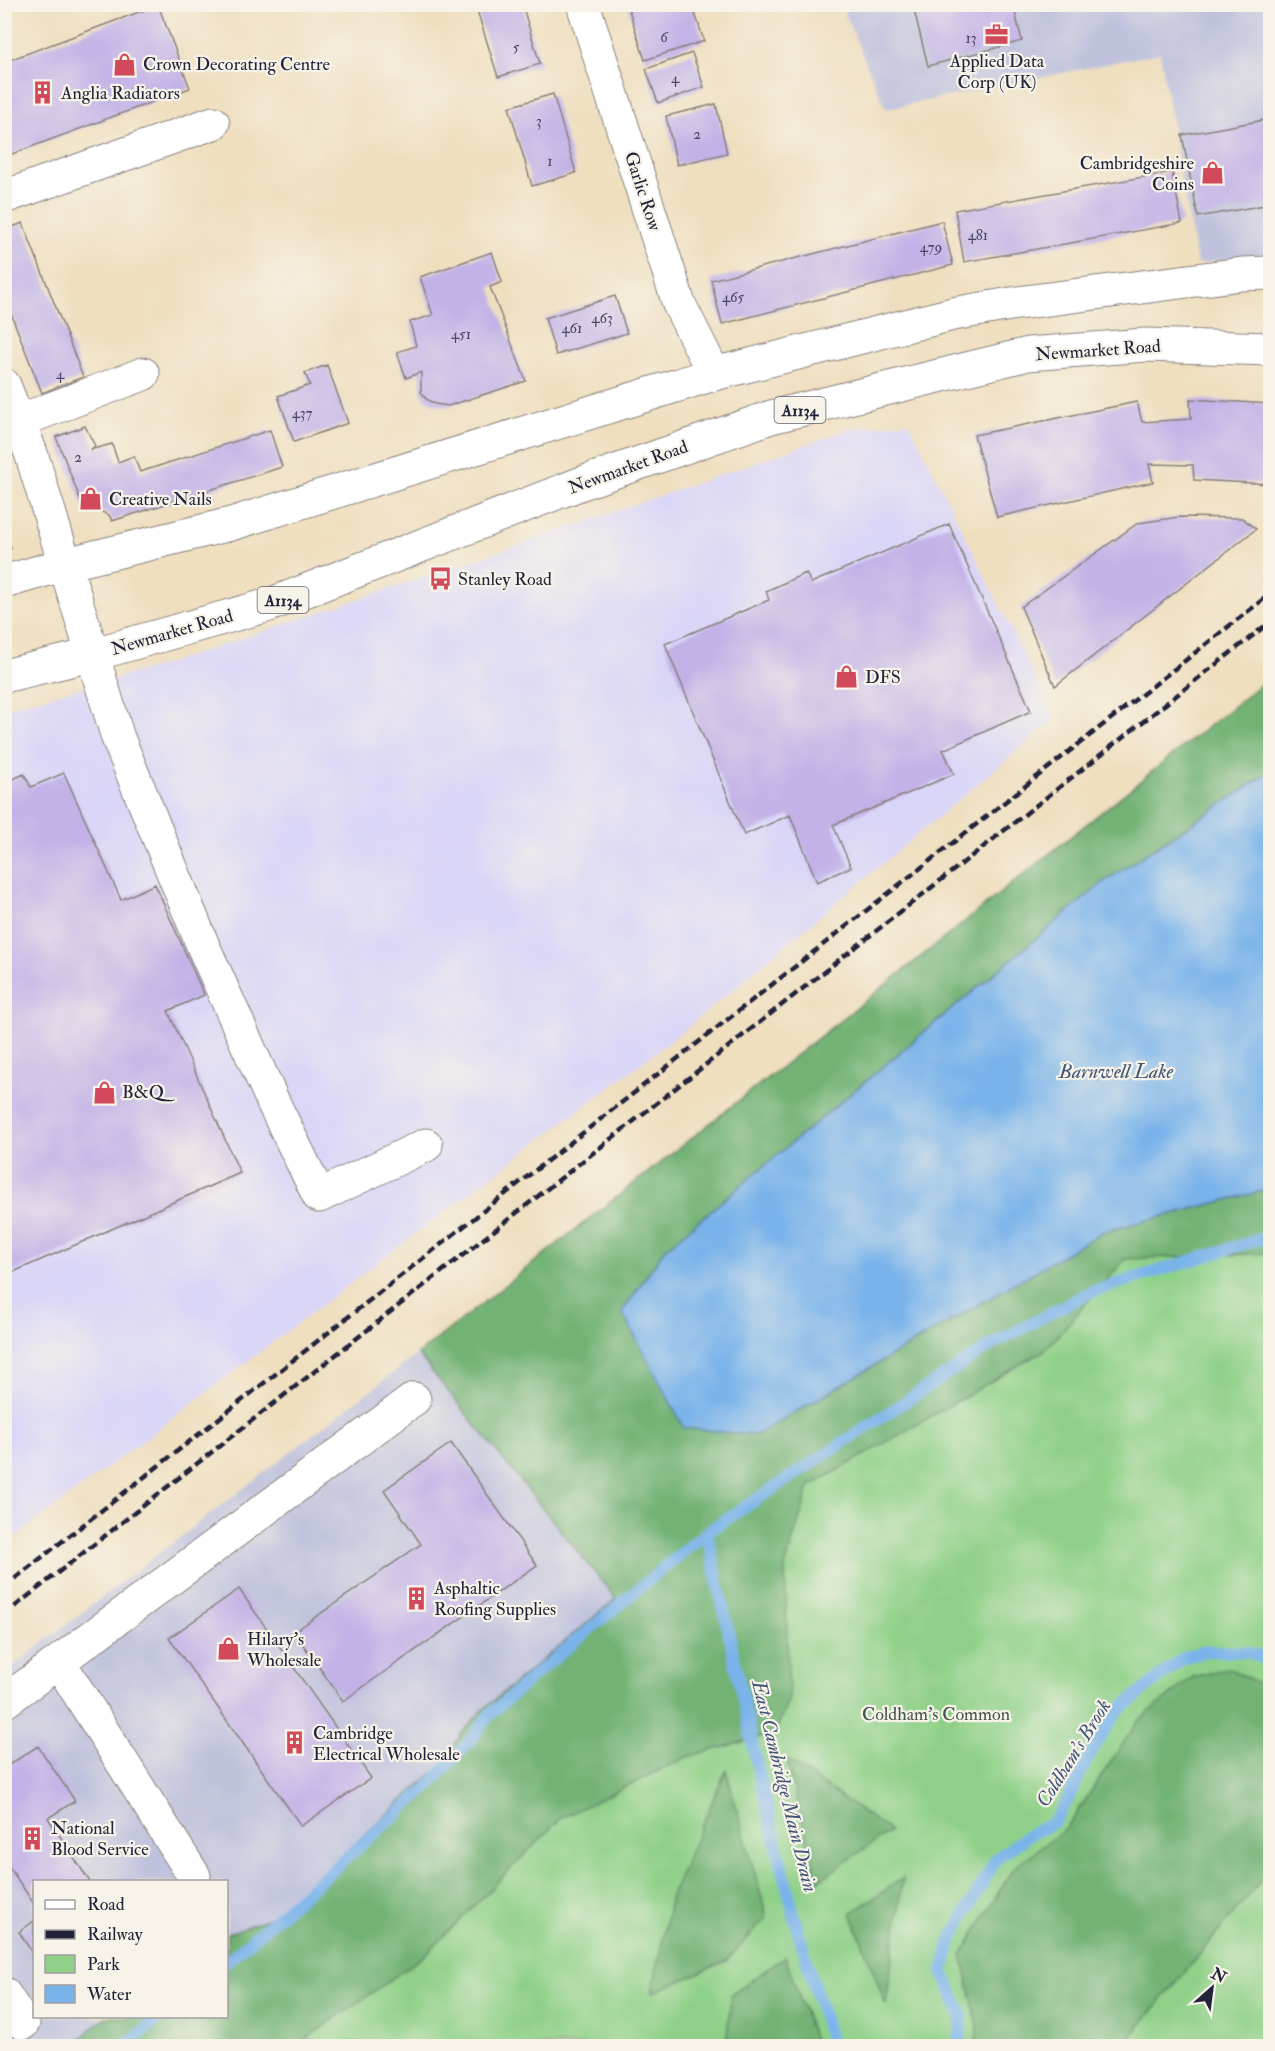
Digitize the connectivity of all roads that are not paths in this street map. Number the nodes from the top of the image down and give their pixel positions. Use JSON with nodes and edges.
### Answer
{"nodes":[{"id":1,"x":583,"y":4,"type":"edge"},
{"id":2,"x":213,"y":123,"type":"dead end"},
{"id":3,"x":4,"y":196,"type":"edge"},
{"id":4,"x":1270,"y":273,"type":"edge"},
{"id":5,"x":1270,"y":349,"type":"edge"},
{"id":6,"x":142,"y":374,"type":"dead end"},
{"id":7,"x":714,"y":374,"type":"junction"},
{"id":8,"x":4,"y":385,"type":"edge"},
{"id":9,"x":19,"y":421,"type":"junction"},
{"id":10,"x":66,"y":564,"type":"junction"},
{"id":11,"x":4,"y":582,"type":"edge"},
{"id":12,"x":91,"y":655,"type":"junction"},
{"id":13,"x":4,"y":676,"type":"edge"},
{"id":14,"x":426,"y":1144,"type":"dead end"},
{"id":15,"x":414,"y":1399,"type":"dead end"},
{"id":16,"x":58,"y":1662,"type":"junction"},
{"id":17,"x":4,"y":1702,"type":"edge"},
{"id":18,"x":194,"y":1876,"type":"dead end"},
{"id":19,"x":4,"y":1994,"type":"edge"},
{"id":20,"x":23,"y":2023,"type":"dead end"}],
"edges":[{"from":1,"to":7,"type":"main road","name":"Garlic Row"},
{"from":2,"to":3,"type":"main road"},
{"from":4,"to":7,"type":"main road"},
{"from":5,"to":12,"type":"main road","name":"Newmarket Road","number":"A1134"},
{"from":6,"to":9,"type":"main road"},
{"from":7,"to":10,"type":"main road"},
{"from":8,"to":9,"type":"main road"},
{"from":9,"to":10,"type":"main road"},
{"from":10,"to":11,"type":"main road"},
{"from":10,"to":12,"type":"main road"},
{"from":12,"to":13,"type":"main road","name":"Newmarket Road","number":"A1134"},
{"from":12,"to":14,"type":"main road"},
{"from":15,"to":16,"type":"main road"},
{"from":16,"to":17,"type":"main road"},
{"from":16,"to":18,"type":"main road"},
{"from":19,"to":20,"type":"main road"}]}
